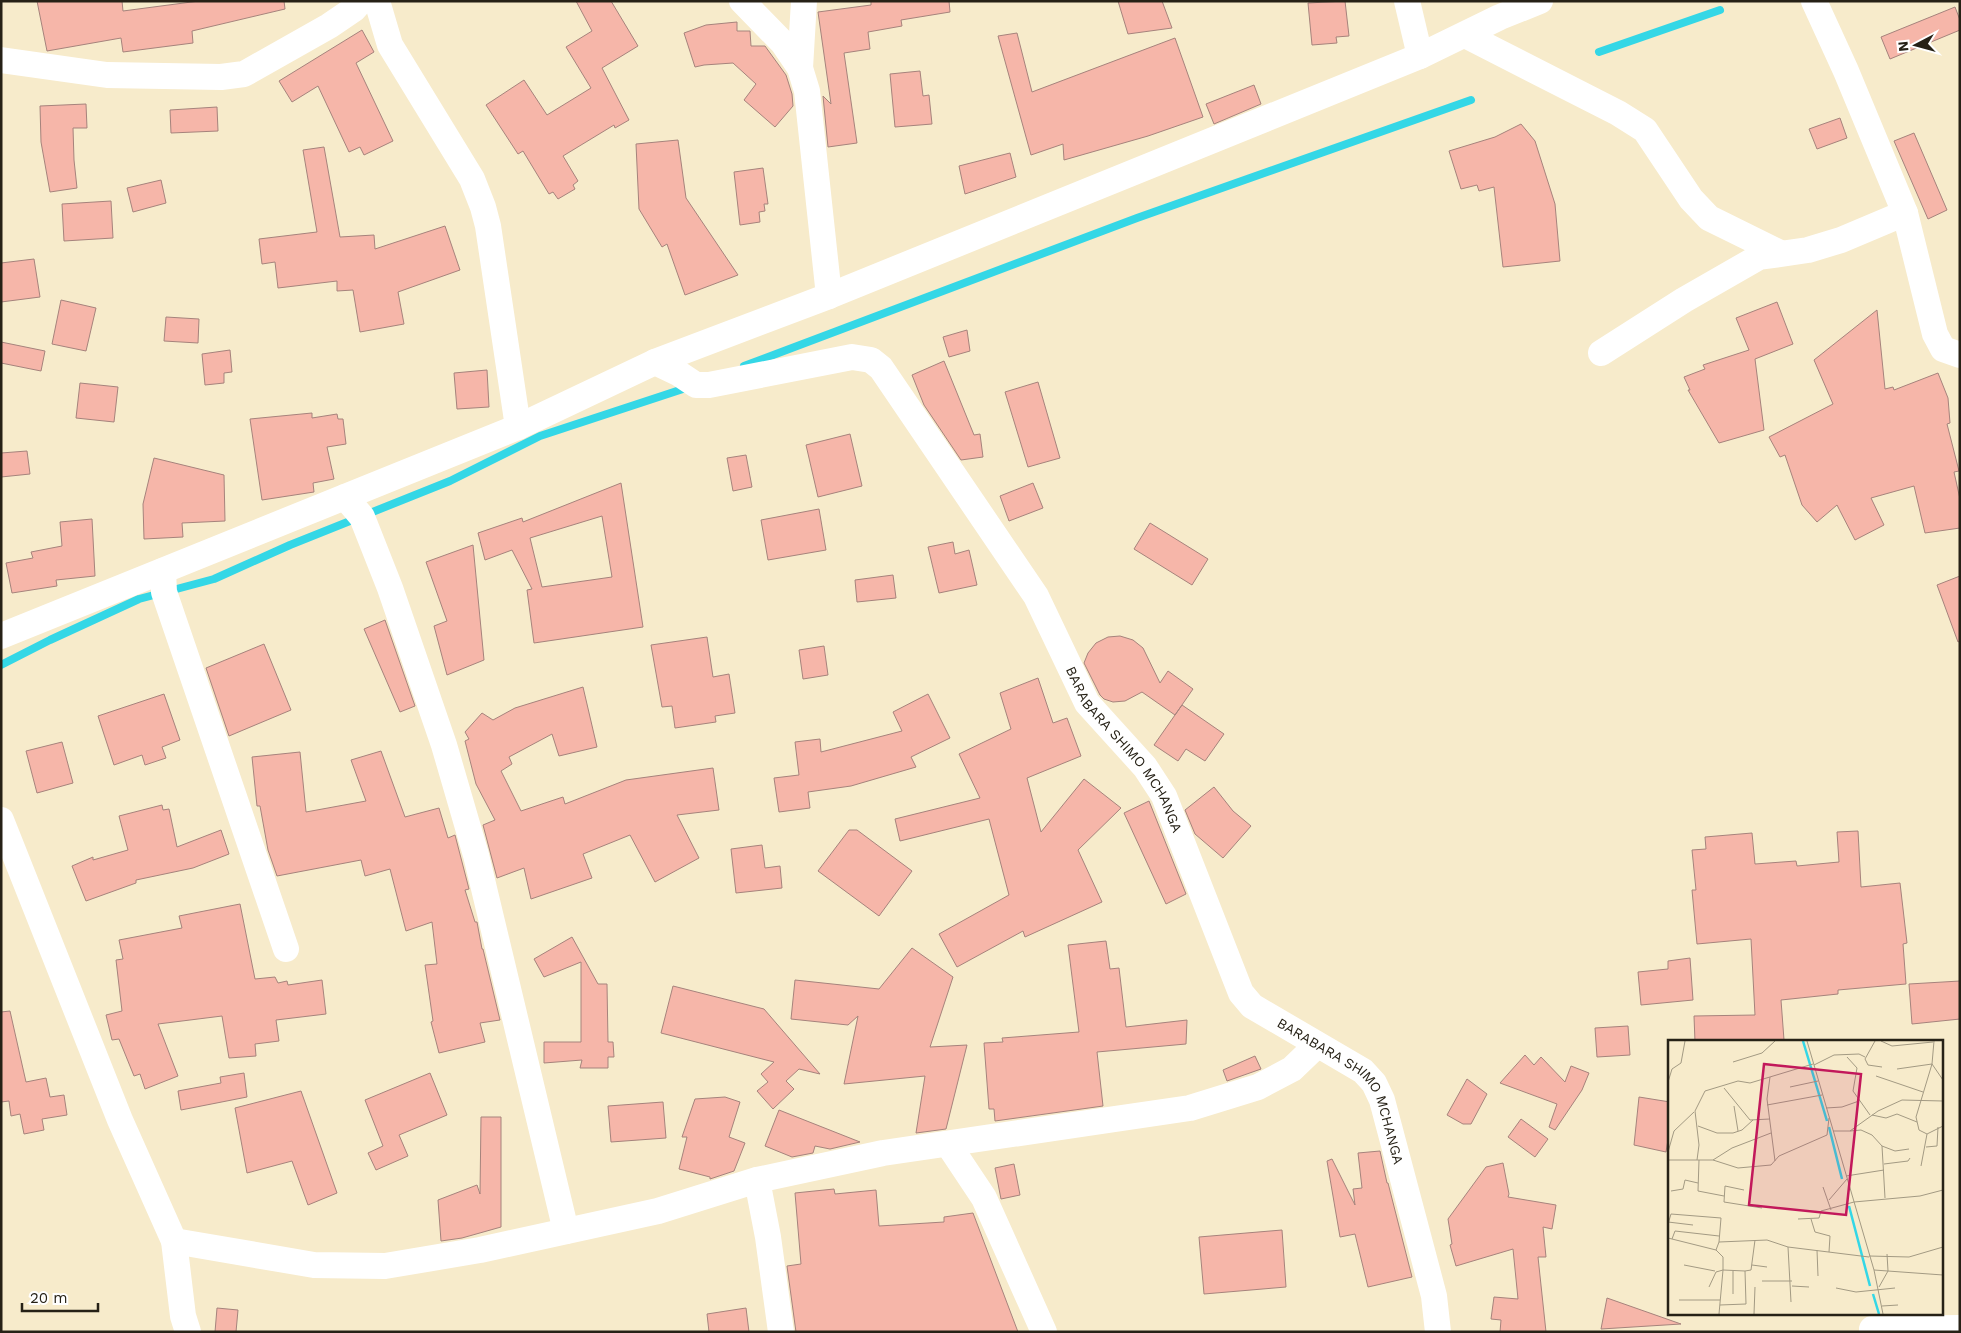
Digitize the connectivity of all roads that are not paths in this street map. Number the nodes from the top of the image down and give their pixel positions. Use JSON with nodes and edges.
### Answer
{"nodes":[{"id":1,"x":361,"y":1,"type":"edge"},
{"id":2,"x":377,"y":1,"type":"edge"},
{"id":3,"x":742,"y":1,"type":"edge"},
{"id":4,"x":804,"y":1,"type":"edge"},
{"id":5,"x":1406,"y":1,"type":"edge"},
{"id":6,"x":1540,"y":1,"type":"edge"},
{"id":7,"x":1814,"y":1,"type":"edge"},
{"id":8,"x":1464,"y":35,"type":"junction"},
{"id":9,"x":1420,"y":56,"type":"junction"},
{"id":10,"x":1,"y":60,"type":"edge"},
{"id":11,"x":800,"y":68,"type":"junction"},
{"id":12,"x":1905,"y":213,"type":"junction"},
{"id":13,"x":1780,"y":254,"type":"junction"},
{"id":14,"x":829,"y":296,"type":"junction"},
{"id":15,"x":1601,"y":353,"type":"dead end"},
{"id":16,"x":1960,"y":354,"type":"edge"},
{"id":17,"x":655,"y":362,"type":"junction"},
{"id":18,"x":518,"y":427,"type":"junction"},
{"id":19,"x":345,"y":497,"type":"junction"},
{"id":20,"x":162,"y":571,"type":"junction"},
{"id":21,"x":1,"y":636,"type":"edge"},
{"id":22,"x":1,"y":820,"type":"edge"},
{"id":23,"x":286,"y":949,"type":"dead end"},
{"id":24,"x":1317,"y":1045,"type":"junction"},
{"id":25,"x":948,"y":1144,"type":"junction"},
{"id":26,"x":757,"y":1180,"type":"junction"},
{"id":27,"x":566,"y":1231,"type":"junction"},
{"id":28,"x":174,"y":1241,"type":"junction"},
{"id":29,"x":1960,"y":1328,"type":"edge"},
{"id":30,"x":1872,"y":1329,"type":"dead end"},
{"id":31,"x":188,"y":1332,"type":"edge"},
{"id":32,"x":781,"y":1332,"type":"edge"},
{"id":33,"x":1044,"y":1332,"type":"edge"},
{"id":34,"x":1438,"y":1332,"type":"edge"}],
"edges":[{"from":1,"to":10,"type":"street"},
{"from":2,"to":18,"type":"street"},
{"from":3,"to":11,"type":"street"},
{"from":4,"to":11,"type":"street"},
{"from":5,"to":9,"type":"street"},
{"from":6,"to":8,"type":"street"},
{"from":7,"to":12,"type":"street"},
{"from":8,"to":9,"type":"street"},
{"from":8,"to":13,"type":"street"},
{"from":9,"to":14,"type":"street"},
{"from":11,"to":14,"type":"street"},
{"from":12,"to":13,"type":"street"},
{"from":12,"to":16,"type":"street"},
{"from":13,"to":15,"type":"street"},
{"from":14,"to":17,"type":"street"},
{"from":17,"to":18,"type":"street"},
{"from":17,"to":24,"type":"street","name":"BARABARA SHIMO MCHANGA"},
{"from":18,"to":19,"type":"street"},
{"from":19,"to":20,"type":"street"},
{"from":19,"to":27,"type":"street"},
{"from":20,"to":21,"type":"street"},
{"from":20,"to":23,"type":"street"},
{"from":22,"to":28,"type":"street"},
{"from":24,"to":25,"type":"street"},
{"from":24,"to":34,"type":"street","name":"BARABARA SHIMO MCHANGA"},
{"from":25,"to":26,"type":"street"},
{"from":25,"to":33,"type":"street"},
{"from":26,"to":27,"type":"street"},
{"from":26,"to":32,"type":"street"},
{"from":27,"to":28,"type":"street"},
{"from":28,"to":31,"type":"street"},
{"from":29,"to":30,"type":"street"}]}
